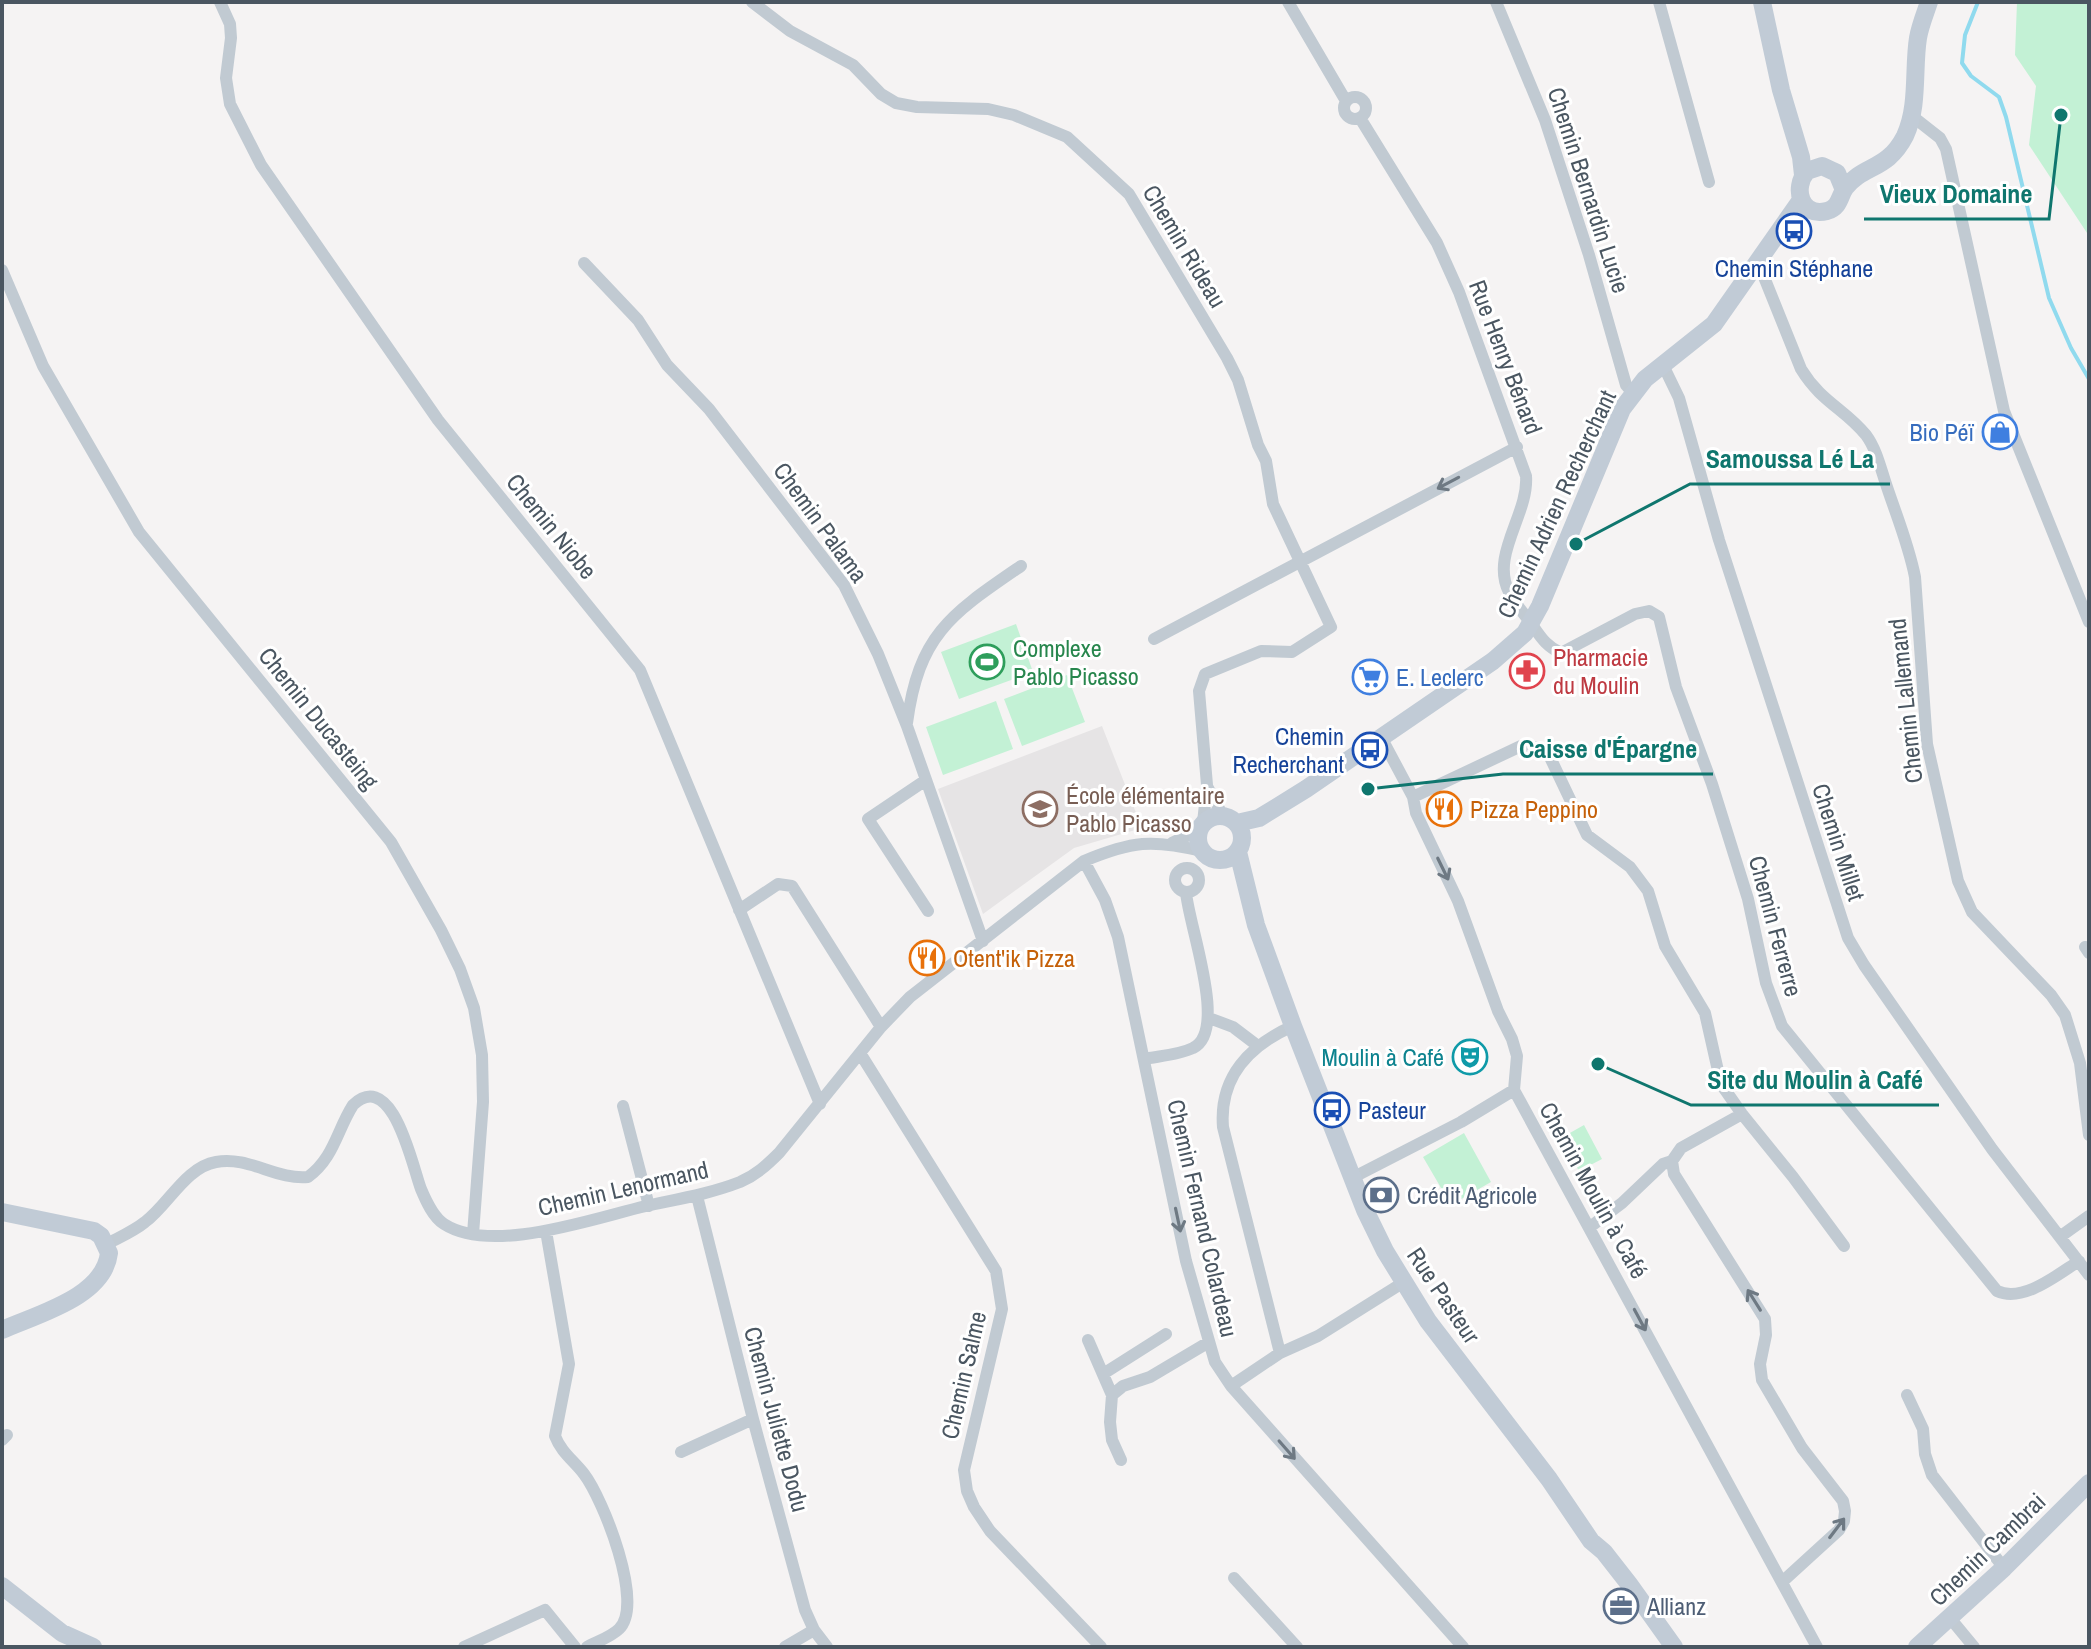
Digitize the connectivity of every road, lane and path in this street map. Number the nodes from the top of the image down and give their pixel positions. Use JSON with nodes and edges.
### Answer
{"nodes":[{"id":1,"x":220,"y":2,"type":"edge"},
{"id":2,"x":752,"y":2,"type":"edge"},
{"id":3,"x":1288,"y":2,"type":"edge"},
{"id":4,"x":1496,"y":2,"type":"edge"},
{"id":5,"x":1659,"y":2,"type":"edge"},
{"id":6,"x":1762,"y":2,"type":"edge"},
{"id":7,"x":1929,"y":2,"type":"edge"},
{"id":8,"x":1912,"y":116,"type":"junction"},
{"id":9,"x":1807,"y":166,"type":"junction"},
{"id":10,"x":1709,"y":182,"type":"dead end"},
{"id":11,"x":1847,"y":182,"type":"junction"},
{"id":12,"x":1806,"y":205,"type":"junction"},
{"id":13,"x":1758,"y":262,"type":"junction"},
{"id":14,"x":584,"y":263,"type":"dead end"},
{"id":15,"x":2,"y":270,"type":"edge"},
{"id":16,"x":1663,"y":365,"type":"junction"},
{"id":17,"x":1633,"y":393,"type":"junction"},
{"id":18,"x":1517,"y":447,"type":"junction"},
{"id":19,"x":1300,"y":561,"type":"junction"},
{"id":20,"x":1021,"y":566,"type":"dead end"},
{"id":21,"x":2089,"y":622,"type":"edge"},
{"id":22,"x":1531,"y":623,"type":"junction"},
{"id":23,"x":1154,"y":639,"type":"dead end"},
{"id":24,"x":916,"y":675,"type":"junction"},
{"id":25,"x":890,"y":683,"type":"junction"},
{"id":26,"x":907,"y":726,"type":"junction"},
{"id":27,"x":1381,"y":737,"type":"junction"},
{"id":28,"x":926,"y":780,"type":"junction"},
{"id":29,"x":1207,"y":785,"type":"junction"},
{"id":30,"x":1413,"y":797,"type":"junction"},
{"id":31,"x":1201,"y":827,"type":"junction"},
{"id":32,"x":1232,"y":838,"type":"junction"},
{"id":33,"x":1172,"y":843,"type":"junction"},
{"id":34,"x":1202,"y":851,"type":"junction"},
{"id":35,"x":1084,"y":861,"type":"junction"},
{"id":36,"x":1186,"y":892,"type":"dead end"},
{"id":37,"x":739,"y":910,"type":"junction"},
{"id":38,"x":928,"y":911,"type":"dead end"},
{"id":39,"x":983,"y":941,"type":"junction"},
{"id":40,"x":1209,"y":1018,"type":"junction"},
{"id":41,"x":1293,"y":1026,"type":"junction"},
{"id":42,"x":881,"y":1027,"type":"junction"},
{"id":43,"x":1258,"y":1046,"type":"junction"},
{"id":44,"x":860,"y":1053,"type":"junction"},
{"id":45,"x":1144,"y":1059,"type":"junction"},
{"id":46,"x":1514,"y":1090,"type":"junction"},
{"id":47,"x":820,"y":1104,"type":"junction"},
{"id":48,"x":623,"y":1106,"type":"dead end"},
{"id":49,"x":1742,"y":1114,"type":"junction"},
{"id":50,"x":2089,"y":1135,"type":"edge"},
{"id":51,"x":1672,"y":1161,"type":"junction"},
{"id":52,"x":1352,"y":1178,"type":"junction"},
{"id":53,"x":697,"y":1196,"type":"junction"},
{"id":54,"x":649,"y":1206,"type":"junction"},
{"id":55,"x":2,"y":1212,"type":"edge"},
{"id":56,"x":2089,"y":1216,"type":"edge"},
{"id":57,"x":1590,"y":1227,"type":"junction"},
{"id":58,"x":546,"y":1231,"type":"junction"},
{"id":59,"x":473,"y":1234,"type":"junction"},
{"id":60,"x":2061,"y":1236,"type":"junction"},
{"id":61,"x":107,"y":1244,"type":"junction"},
{"id":62,"x":1844,"y":1246,"type":"dead end"},
{"id":63,"x":2079,"y":1261,"type":"junction"},
{"id":64,"x":2089,"y":1275,"type":"edge"},
{"id":65,"x":1404,"y":1282,"type":"junction"},
{"id":66,"x":2,"y":1330,"type":"edge"},
{"id":67,"x":1166,"y":1334,"type":"dead end"},
{"id":68,"x":1088,"y":1340,"type":"dead end"},
{"id":69,"x":1209,"y":1342,"type":"junction"},
{"id":70,"x":1280,"y":1353,"type":"junction"},
{"id":71,"x":1103,"y":1374,"type":"junction"},
{"id":72,"x":1231,"y":1386,"type":"junction"},
{"id":73,"x":1112,"y":1395,"type":"junction"},
{"id":74,"x":1907,"y":1395,"type":"dead end"},
{"id":75,"x":753,"y":1419,"type":"junction"},
{"id":76,"x":681,"y":1452,"type":"dead end"},
{"id":77,"x":1121,"y":1460,"type":"dead end"},
{"id":78,"x":2089,"y":1483,"type":"edge"},
{"id":79,"x":2004,"y":1568,"type":"junction"},
{"id":80,"x":1234,"y":1578,"type":"dead end"},
{"id":81,"x":1782,"y":1582,"type":"junction"},
{"id":82,"x":2,"y":1586,"type":"edge"},
{"id":83,"x":1950,"y":1618,"type":"junction"},
{"id":84,"x":814,"y":1630,"type":"junction"},
{"id":85,"x":73,"y":1639,"type":"junction"},
{"id":86,"x":93,"y":1647,"type":"edge"},
{"id":87,"x":110,"y":1647,"type":"edge"},
{"id":88,"x":464,"y":1647,"type":"edge"},
{"id":89,"x":575,"y":1647,"type":"edge"},
{"id":90,"x":587,"y":1647,"type":"edge"},
{"id":91,"x":785,"y":1647,"type":"edge"},
{"id":92,"x":827,"y":1647,"type":"edge"},
{"id":93,"x":1101,"y":1647,"type":"edge"},
{"id":94,"x":1297,"y":1647,"type":"edge"},
{"id":95,"x":1463,"y":1647,"type":"edge"},
{"id":96,"x":1674,"y":1647,"type":"edge"},
{"id":97,"x":1817,"y":1647,"type":"edge"},
{"id":98,"x":1917,"y":1647,"type":"edge"},
{"id":99,"x":1974,"y":1647,"type":"edge"}],
"edges":[{"from":1,"to":37,"type":"street","name":"Chemin Niobe"},
{"from":2,"to":19,"type":"street","name":"Chemin Rideau"},
{"from":3,"to":18,"type":"street","name":"Rue Henry Bénard"},
{"from":4,"to":17,"type":"street","name":"Chemin Bernardin Lucie"},
{"from":5,"to":10,"type":"street"},
{"from":6,"to":9,"type":"main road"},
{"from":7,"to":8,"type":"main road","name":"Chemin Adrien Recherchant"},
{"from":8,"to":11,"type":"main road","name":"Chemin Adrien Recherchant"},
{"from":8,"to":21,"type":"street"},
{"from":9,"to":11,"type":"main road"},
{"from":9,"to":12,"type":"main road"},
{"from":11,"to":12,"type":"main road","name":"Chemin Adrien Recherchant"},
{"from":12,"to":13,"type":"main road","name":"Chemin Adrien Recherchant"},
{"from":13,"to":16,"type":"main road","name":"Chemin Adrien Recherchant"},
{"from":13,"to":50,"type":"street","name":"Chemin Lallemand"},
{"from":14,"to":25,"type":"street","name":"Chemin Palama"},
{"from":15,"to":59,"type":"street","name":"Chemin Ducasteing"},
{"from":16,"to":17,"type":"main road","name":"Chemin Adrien Recherchant"},
{"from":16,"to":60,"type":"street","name":"Chemin Millet"},
{"from":17,"to":22,"type":"main road","name":"Chemin Adrien Recherchant"},
{"from":18,"to":19,"type":"street","one_way":true},
{"from":18,"to":22,"type":"street","name":"Rue Henry Bénard"},
{"from":19,"to":23,"type":"street"},
{"from":19,"to":29,"type":"street","name":"Chemin Rideau"},
{"from":20,"to":24,"type":"street"},
{"from":22,"to":27,"type":"main road","name":"Chemin Adrien Recherchant"},
{"from":22,"to":63,"type":"street","name":"Chemin Ferrerre"},
{"from":24,"to":25,"type":"street"},
{"from":24,"to":26,"type":"street"},
{"from":25,"to":26,"type":"street","name":"Chemin Palama"},
{"from":26,"to":28,"type":"street","name":"Chemin Palama"},
{"from":27,"to":30,"type":"street","name":"Chemin Moulin à Café"},
{"from":27,"to":32,"type":"main road","name":"Chemin Adrien Recherchant"},
{"from":28,"to":38,"type":"street"},
{"from":28,"to":39,"type":"street","name":"Chemin Palama"},
{"from":29,"to":31,"type":"street"},
{"from":29,"to":32,"type":"street"},
{"from":30,"to":46,"type":"street","name":"Chemin Moulin à Café","one_way":true},
{"from":30,"to":49,"type":"street"},
{"from":31,"to":32,"type":"main road","name":"Chemin Adrien Recherchant"},
{"from":31,"to":33,"type":"street","name":"Chemin Lenormand"},
{"from":31,"to":34,"type":"main road"},
{"from":32,"to":34,"type":"main road"},
{"from":32,"to":41,"type":"main road","name":"Rue Pasteur"},
{"from":33,"to":34,"type":"street","name":"Chemin Lenormand"},
{"from":33,"to":35,"type":"street","name":"Chemin Lenormand"},
{"from":35,"to":39,"type":"street","name":"Chemin Lenormand"},
{"from":35,"to":45,"type":"street","name":"Chemin Fernand Colardeau"},
{"from":36,"to":40,"type":"street"},
{"from":37,"to":42,"type":"street"},
{"from":37,"to":47,"type":"street","name":"Chemin Niobe"},
{"from":39,"to":42,"type":"street","name":"Chemin Lenormand"},
{"from":40,"to":43,"type":"street"},
{"from":40,"to":45,"type":"street"},
{"from":41,"to":43,"type":"street"},
{"from":41,"to":52,"type":"main road","name":"Rue Pasteur"},
{"from":42,"to":44,"type":"street","name":"Chemin Lenormand"},
{"from":43,"to":70,"type":"street"},
{"from":44,"to":47,"type":"street","name":"Chemin Lenormand"},
{"from":44,"to":93,"type":"street","name":"Chemin Salme"},
{"from":45,"to":69,"type":"street","name":"Chemin Fernand Colardeau","one_way":true},
{"from":46,"to":52,"type":"street"},
{"from":46,"to":57,"type":"street","name":"Chemin Moulin à Café"},
{"from":47,"to":53,"type":"street","name":"Chemin Lenormand"},
{"from":48,"to":54,"type":"street"},
{"from":49,"to":51,"type":"street"},
{"from":49,"to":62,"type":"street"},
{"from":51,"to":57,"type":"street"},
{"from":81,"to":51,"type":"street","one_way":true},
{"from":52,"to":65,"type":"main road","name":"Rue Pasteur"},
{"from":53,"to":54,"type":"street","name":"Chemin Lenormand"},
{"from":53,"to":75,"type":"street","name":"Chemin Juliette Dodu"},
{"from":54,"to":58,"type":"street","name":"Chemin Lenormand"},
{"from":55,"to":61,"type":"main road"},
{"from":56,"to":60,"type":"street"},
{"from":57,"to":81,"type":"street","name":"Chemin Moulin à Café","one_way":true},
{"from":58,"to":59,"type":"street","name":"Chemin Lenormand"},
{"from":58,"to":90,"type":"street"},
{"from":59,"to":61,"type":"street","name":"Chemin Lenormand"},
{"from":60,"to":63,"type":"street","name":"Chemin Millet"},
{"from":61,"to":66,"type":"main road"},
{"from":63,"to":64,"type":"street","name":"Chemin Millet"},
{"from":65,"to":70,"type":"street"},
{"from":65,"to":96,"type":"main road","name":"Rue Pasteur"},
{"from":67,"to":71,"type":"street"},
{"from":68,"to":71,"type":"street"},
{"from":69,"to":72,"type":"street","name":"Chemin Fernand Colardeau"},
{"from":69,"to":73,"type":"street"},
{"from":70,"to":72,"type":"street"},
{"from":71,"to":73,"type":"street"},
{"from":72,"to":95,"type":"street","name":"Chemin Fernand Colardeau","one_way":true},
{"from":73,"to":77,"type":"street"},
{"from":74,"to":79,"type":"street"},
{"from":75,"to":76,"type":"street"},
{"from":75,"to":84,"type":"street","name":"Chemin Juliette Dodu"},
{"from":78,"to":79,"type":"main road","name":"Chemin Cambrai"},
{"from":79,"to":83,"type":"main road","name":"Chemin Cambrai"},
{"from":80,"to":94,"type":"street"},
{"from":81,"to":97,"type":"street","name":"Chemin Moulin à Café"},
{"from":82,"to":85,"type":"main road"},
{"from":83,"to":98,"type":"main road","name":"Chemin Cambrai"},
{"from":83,"to":99,"type":"street"},
{"from":84,"to":91,"type":"street"},
{"from":84,"to":92,"type":"street","name":"Chemin Juliette Dodu"},
{"from":85,"to":86,"type":"main road"},
{"from":85,"to":87,"type":"main road"},
{"from":88,"to":89,"type":"street"}]}
